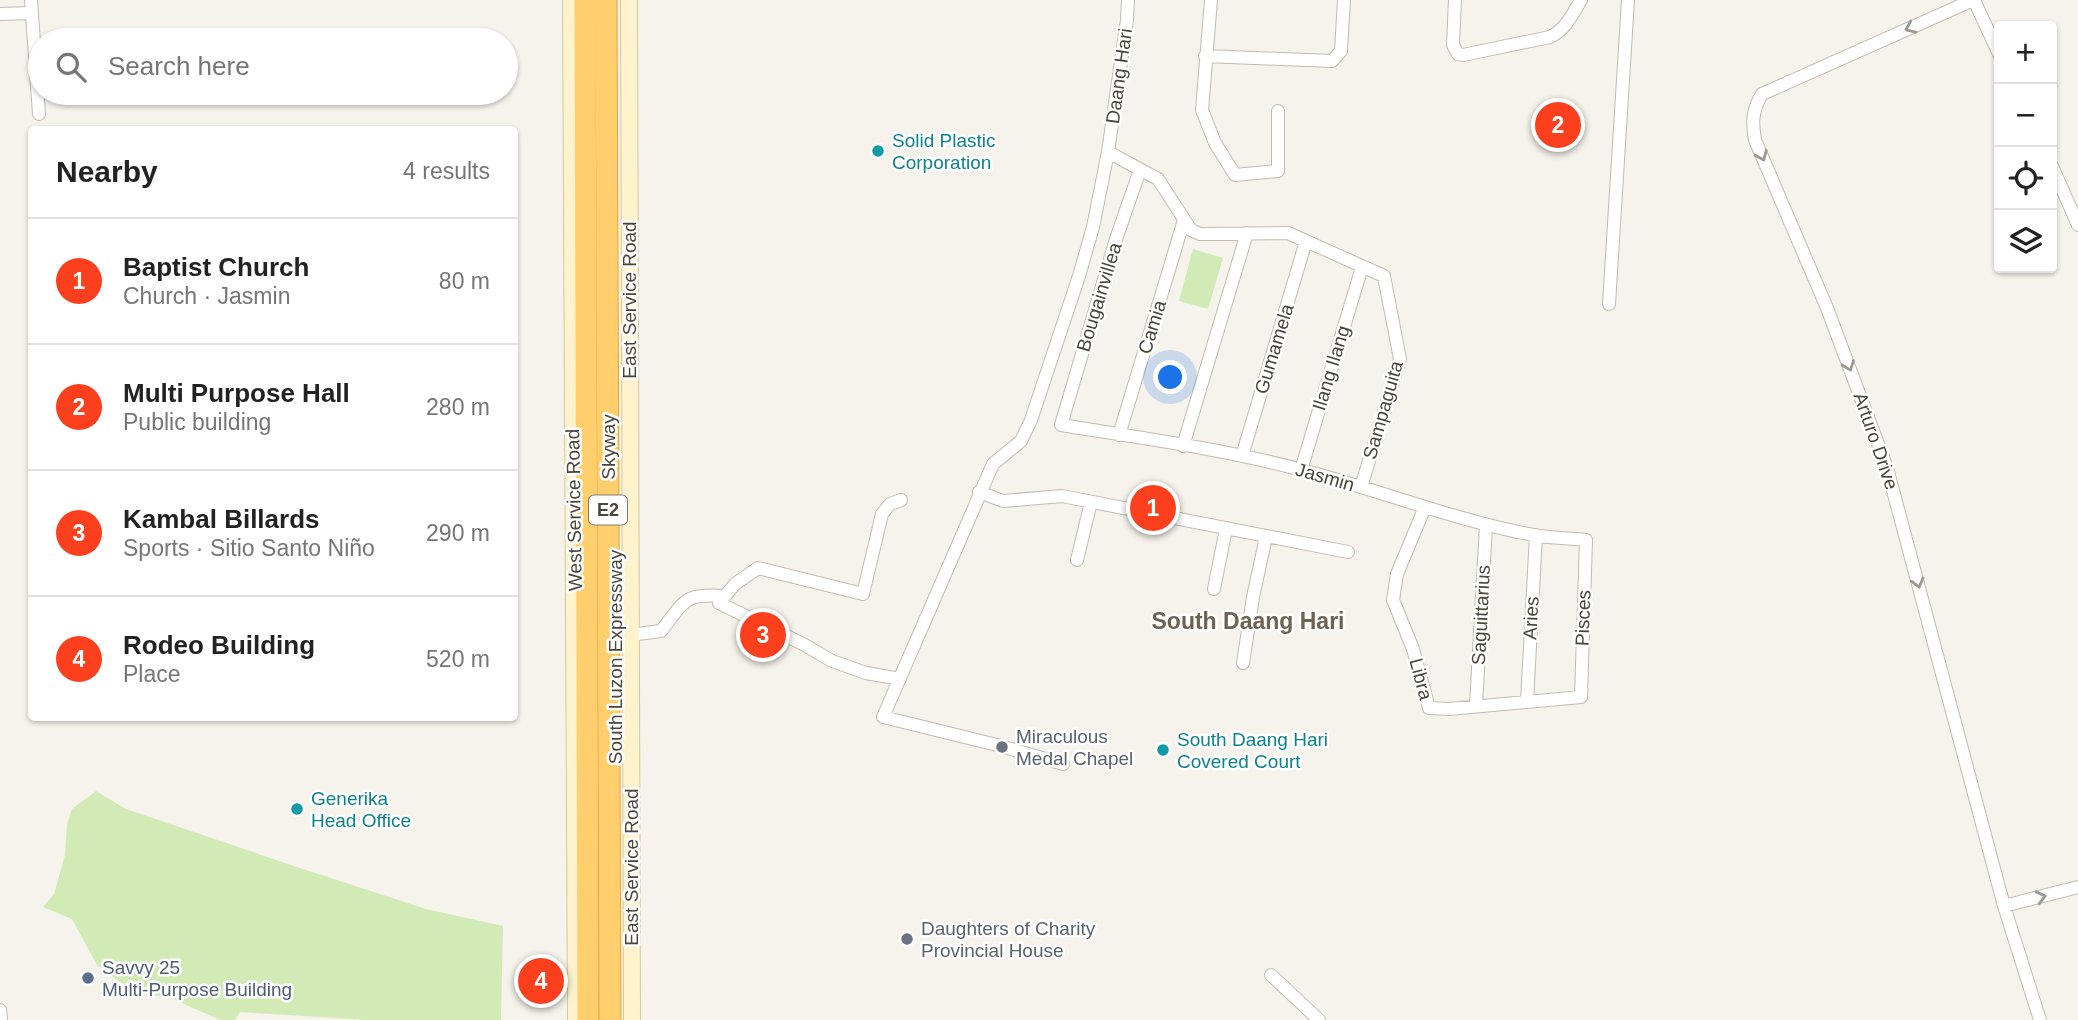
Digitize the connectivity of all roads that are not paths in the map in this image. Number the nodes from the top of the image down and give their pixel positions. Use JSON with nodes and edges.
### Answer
{"nodes":[{"id":1,"x":571,"y":0,"type":"edge"},
{"id":2,"x":584,"y":0,"type":"edge"},
{"id":3,"x":593,"y":0,"type":"edge"},
{"id":4,"x":606,"y":0,"type":"edge"},
{"id":5,"x":612,"y":0,"type":"edge"},
{"id":6,"x":629,"y":0,"type":"edge"},
{"id":7,"x":1128,"y":0,"type":"edge"},
{"id":8,"x":1211,"y":0,"type":"edge"},
{"id":9,"x":1345,"y":0,"type":"edge"},
{"id":10,"x":1455,"y":0,"type":"edge"},
{"id":11,"x":1581,"y":0,"type":"edge"},
{"id":12,"x":1628,"y":0,"type":"edge"},
{"id":13,"x":1973,"y":0,"type":"edge"},
{"id":14,"x":31,"y":6,"type":"edge"},
{"id":15,"x":0,"y":14,"type":"edge"},
{"id":16,"x":33,"y":28,"type":"edge"},
{"id":17,"x":1994,"y":44,"type":"edge"},
{"id":18,"x":1205,"y":56,"type":"junction"},
{"id":19,"x":38,"y":105,"type":"edge"},
{"id":20,"x":1278,"y":111,"type":"dead end"},
{"id":21,"x":39,"y":114,"type":"dead end"},
{"id":22,"x":1108,"y":152,"type":"junction"},
{"id":23,"x":1140,"y":170,"type":"junction"},
{"id":24,"x":2057,"y":177,"type":"edge"},
{"id":25,"x":1185,"y":220,"type":"junction"},
{"id":26,"x":2078,"y":225,"type":"edge"},
{"id":27,"x":1247,"y":233,"type":"junction"},
{"id":28,"x":1306,"y":241,"type":"junction"},
{"id":29,"x":1362,"y":267,"type":"junction"},
{"id":30,"x":1609,"y":304,"type":"dead end"},
{"id":31,"x":1061,"y":425,"type":"joint"},
{"id":32,"x":1119,"y":435,"type":"junction"},
{"id":33,"x":1182,"y":446,"type":"junction"},
{"id":34,"x":1241,"y":456,"type":"junction"},
{"id":35,"x":1301,"y":470,"type":"junction"},
{"id":36,"x":1361,"y":487,"type":"junction"},
{"id":37,"x":979,"y":492,"type":"junction"},
{"id":38,"x":901,"y":500,"type":"dead end"},
{"id":39,"x":1091,"y":502,"type":"junction"},
{"id":40,"x":1425,"y":507,"type":"junction"},
{"id":41,"x":1486,"y":525,"type":"junction"},
{"id":42,"x":1226,"y":529,"type":"junction"},
{"id":43,"x":1536,"y":536,"type":"junction"},
{"id":44,"x":1266,"y":537,"type":"junction"},
{"id":45,"x":1586,"y":540,"type":"joint"},
{"id":46,"x":1348,"y":552,"type":"dead end"},
{"id":47,"x":1077,"y":560,"type":"dead end"},
{"id":48,"x":1214,"y":589,"type":"dead end"},
{"id":49,"x":725,"y":596,"type":"junction"},
{"id":50,"x":630,"y":635,"type":"junction"},
{"id":51,"x":1243,"y":663,"type":"dead end"},
{"id":52,"x":900,"y":680,"type":"junction"},
{"id":53,"x":1581,"y":696,"type":"joint"},
{"id":54,"x":1527,"y":701,"type":"junction"},
{"id":55,"x":1476,"y":705,"type":"junction"},
{"id":56,"x":1063,"y":764,"type":"dead end"},
{"id":57,"x":2078,"y":887,"type":"edge"},
{"id":58,"x":2004,"y":906,"type":"junction"},
{"id":59,"x":1270,"y":975,"type":"dead end"},
{"id":60,"x":0,"y":1010,"type":"edge"},
{"id":61,"x":1,"y":1020,"type":"edge"},
{"id":62,"x":576,"y":1020,"type":"edge"},
{"id":63,"x":588,"y":1020,"type":"edge"},
{"id":64,"x":597,"y":1020,"type":"edge"},
{"id":65,"x":610,"y":1020,"type":"edge"},
{"id":66,"x":616,"y":1020,"type":"edge"},
{"id":67,"x":632,"y":1020,"type":"edge"},
{"id":68,"x":1319,"y":1020,"type":"edge"},
{"id":69,"x":2040,"y":1020,"type":"edge"}],
"edges":[{"from":1,"to":62,"type":"main road","name":"West Service Road"},
{"from":2,"to":63,"type":"highway","name":"South Luzon Expressway","number":"E2"},
{"from":3,"to":64,"type":"highway","name":"Skyway","number":"E2"},
{"from":4,"to":65,"type":"highway","name":"Skyway","number":"E2"},
{"from":5,"to":66,"type":"highway","name":"South Luzon Expressway","number":"E2"},
{"from":6,"to":50,"type":"main road","name":"East Service Road"},
{"from":7,"to":22,"type":"street","name":"Daang Hari"},
{"from":8,"to":18,"type":"street"},
{"from":9,"to":18,"type":"street"},
{"from":10,"to":11,"type":"street"},
{"from":12,"to":30,"type":"street"},
{"from":13,"to":17,"type":"street"},
{"from":13,"to":58,"type":"street","name":"Arturo Drive","one_way":true},
{"from":14,"to":15,"type":"street"},
{"from":14,"to":16,"type":"street"},
{"from":18,"to":20,"type":"street"},
{"from":19,"to":21,"type":"street"},
{"from":22,"to":23,"type":"street"},
{"from":22,"to":37,"type":"street","name":"Daang Hari"},
{"from":23,"to":25,"type":"street"},
{"from":23,"to":31,"type":"street","name":"Bougainvillea"},
{"from":24,"to":26,"type":"street"},
{"from":25,"to":27,"type":"street","name":"Sampaguita"},
{"from":25,"to":32,"type":"street","name":"Camia"},
{"from":27,"to":28,"type":"street","name":"Sampaguita"},
{"from":27,"to":33,"type":"street"},
{"from":28,"to":29,"type":"street","name":"Sampaguita"},
{"from":28,"to":34,"type":"street","name":"Gumamela"},
{"from":29,"to":35,"type":"street","name":"Ilang Ilang"},
{"from":29,"to":36,"type":"street","name":"Sampaguita"},
{"from":31,"to":32,"type":"street","name":"Jasmin"},
{"from":32,"to":33,"type":"street","name":"Jasmin"},
{"from":33,"to":34,"type":"street","name":"Jasmin"},
{"from":34,"to":35,"type":"street","name":"Jasmin"},
{"from":35,"to":36,"type":"street","name":"Jasmin"},
{"from":36,"to":40,"type":"street","name":"Jasmin"},
{"from":37,"to":39,"type":"street"},
{"from":37,"to":52,"type":"street","name":"Daang Hari"},
{"from":38,"to":49,"type":"street"},
{"from":39,"to":42,"type":"street"},
{"from":39,"to":47,"type":"street"},
{"from":40,"to":41,"type":"street","name":"Jasmin"},
{"from":40,"to":55,"type":"street","name":"Libra"},
{"from":41,"to":43,"type":"street","name":"Jasmin"},
{"from":41,"to":55,"type":"street","name":"Saguittarius"},
{"from":42,"to":44,"type":"street"},
{"from":42,"to":48,"type":"street"},
{"from":43,"to":45,"type":"street","name":"Jasmin"},
{"from":43,"to":54,"type":"street","name":"Aries"},
{"from":44,"to":46,"type":"street"},
{"from":44,"to":51,"type":"street"},
{"from":45,"to":53,"type":"street","name":"Pisces"},
{"from":49,"to":50,"type":"street"},
{"from":49,"to":52,"type":"street"},
{"from":50,"to":67,"type":"main road","name":"East Service Road"},
{"from":52,"to":56,"type":"street","name":"Daang Hari"},
{"from":53,"to":54,"type":"street","name":"Libra"},
{"from":54,"to":55,"type":"street","name":"Libra"},
{"from":58,"to":57,"type":"street","one_way":true},
{"from":58,"to":69,"type":"street","name":"Arturo Drive"},
{"from":59,"to":68,"type":"street"},
{"from":60,"to":61,"type":"street"}]}
